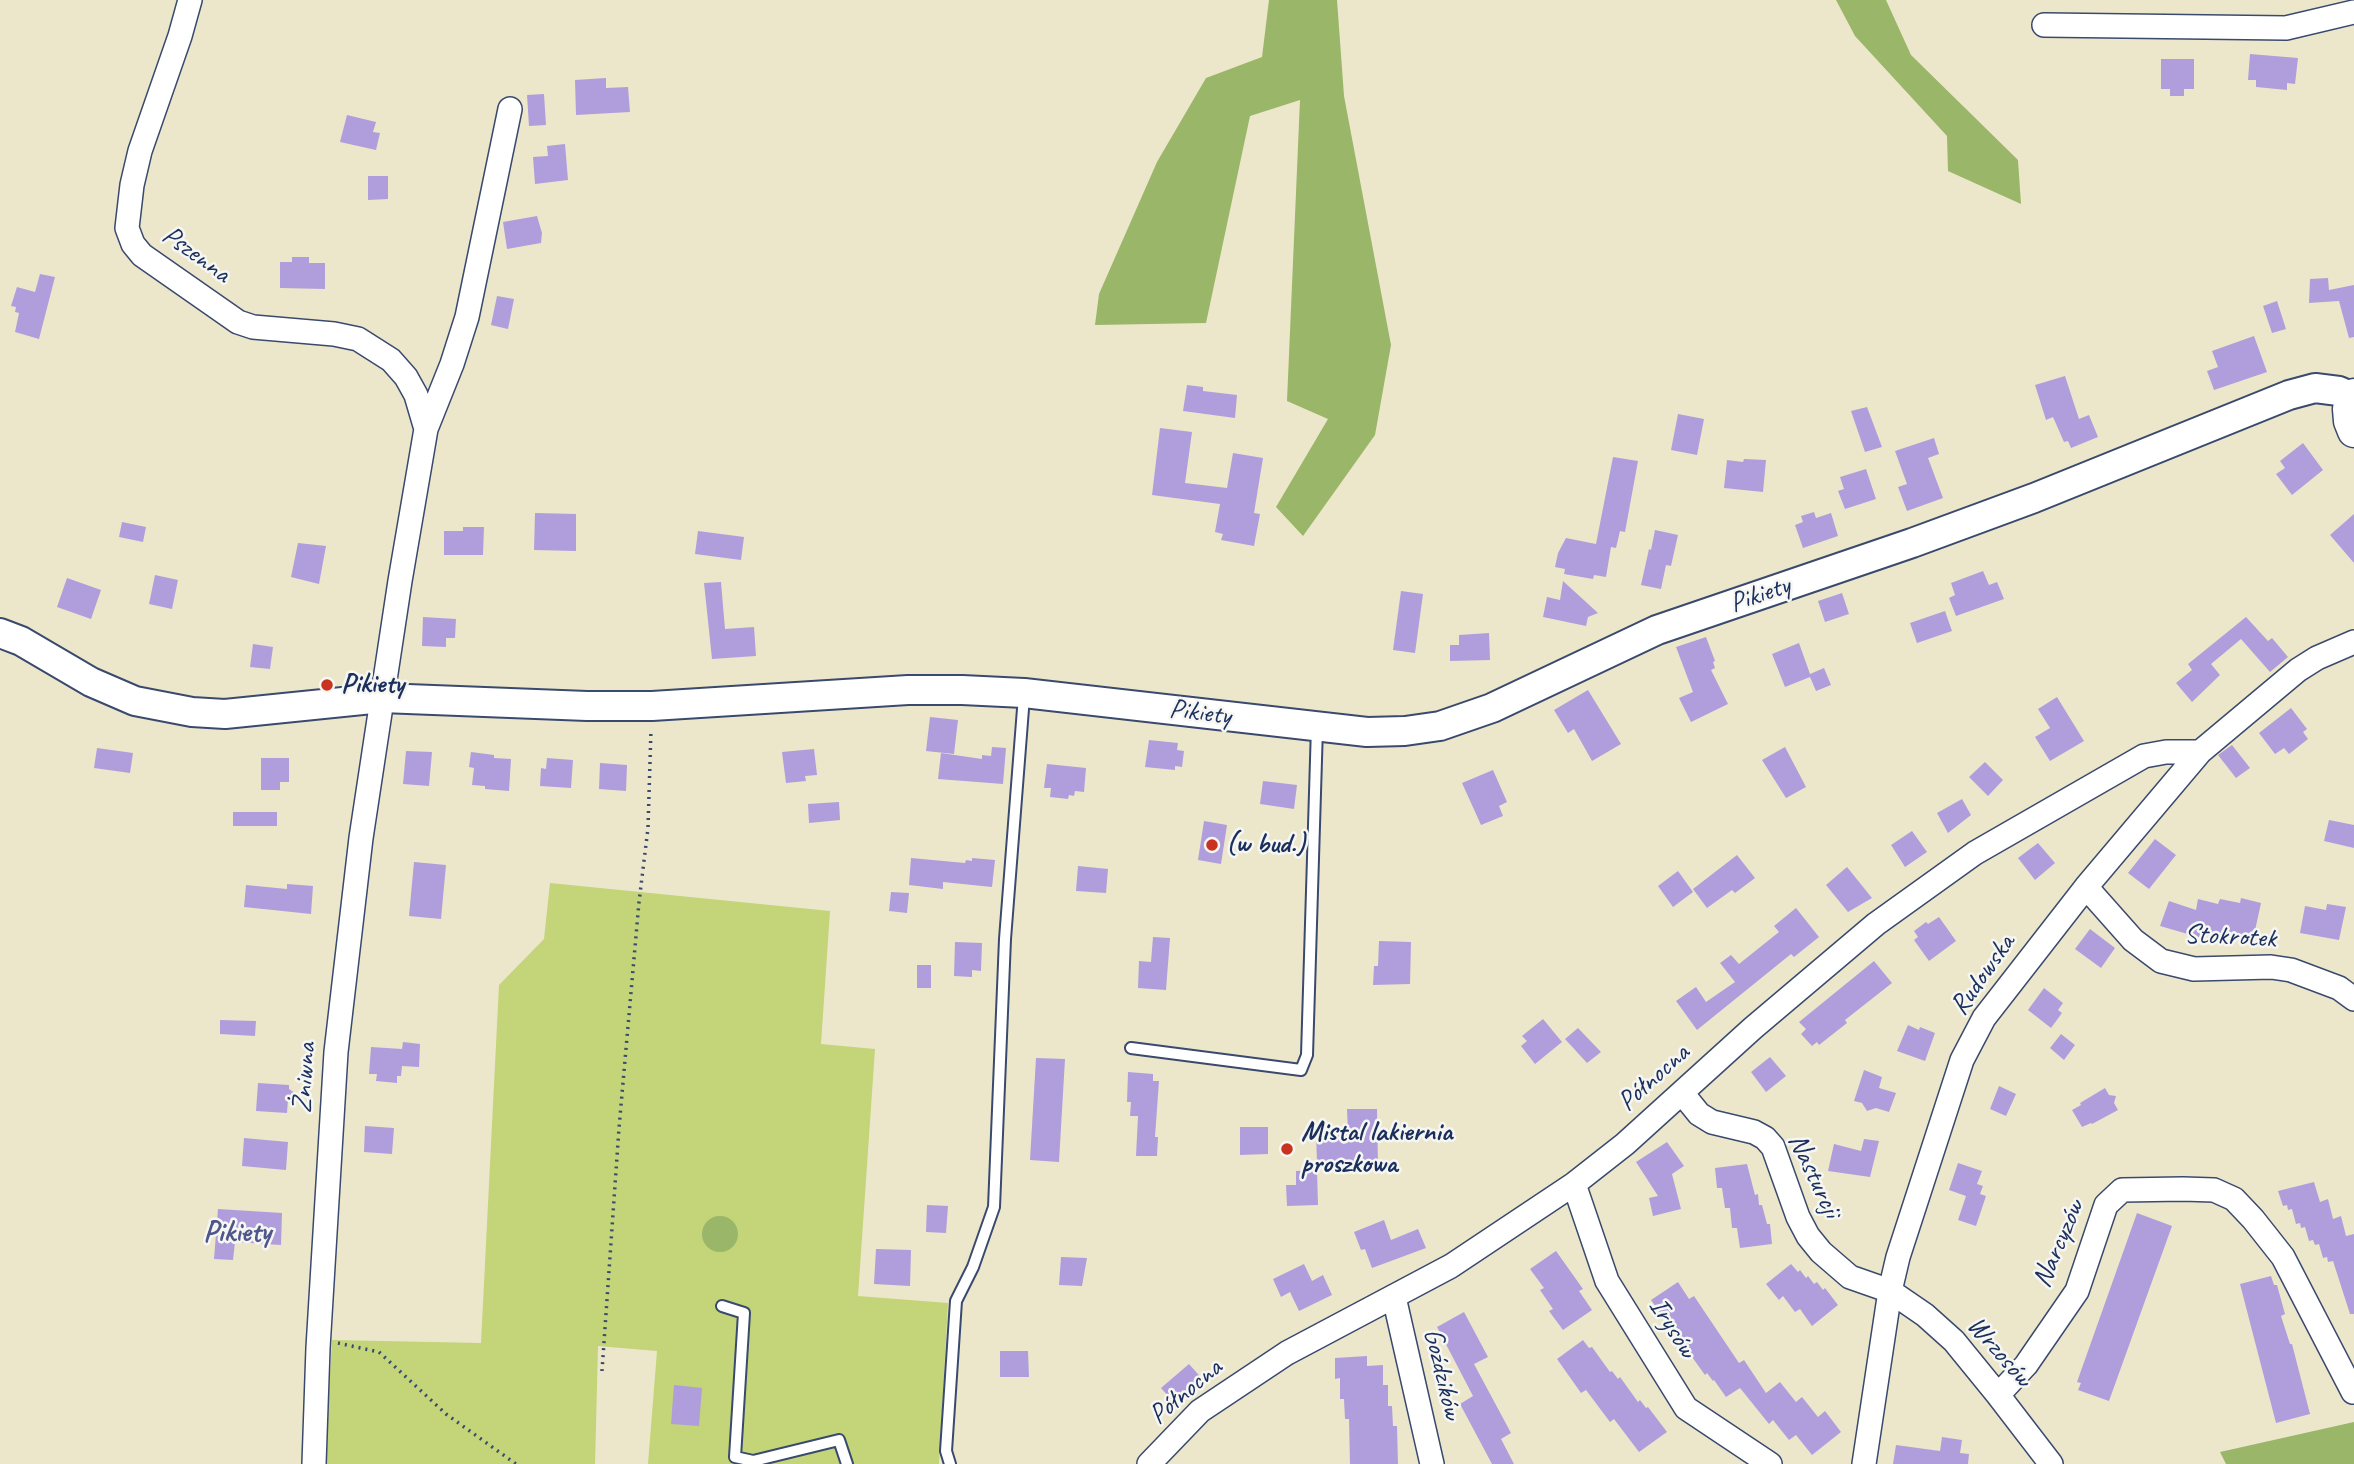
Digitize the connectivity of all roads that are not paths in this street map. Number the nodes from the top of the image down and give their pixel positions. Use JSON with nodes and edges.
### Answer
{"nodes":[{"id":1,"x":190,"y":0,"type":"edge"},
{"id":2,"x":2354,"y":12,"type":"edge"},
{"id":3,"x":2044,"y":25,"type":"dead end"},
{"id":4,"x":510,"y":109,"type":"dead end"},
{"id":5,"x":2353,"y":396,"type":"edge"},
{"id":6,"x":426,"y":429,"type":"junction"},
{"id":7,"x":2354,"y":431,"type":"edge"},
{"id":8,"x":0,"y":633,"type":"edge"},
{"id":9,"x":2354,"y":642,"type":"edge"},
{"id":10,"x":1024,"y":693,"type":"junction"},
{"id":11,"x":382,"y":698,"type":"junction"},
{"id":12,"x":1317,"y":727,"type":"junction"},
{"id":13,"x":2200,"y":752,"type":"junction"},
{"id":14,"x":2086,"y":887,"type":"junction"},
{"id":15,"x":2354,"y":999,"type":"edge"},
{"id":16,"x":1131,"y":1048,"type":"dead end"},
{"id":17,"x":1682,"y":1093,"type":"junction"},
{"id":18,"x":1574,"y":1184,"type":"junction"},
{"id":19,"x":1890,"y":1291,"type":"junction"},
{"id":20,"x":1394,"y":1297,"type":"junction"},
{"id":21,"x":722,"y":1306,"type":"dead end"},
{"id":22,"x":2353,"y":1392,"type":"edge"},
{"id":23,"x":1998,"y":1395,"type":"junction"},
{"id":24,"x":314,"y":1464,"type":"edge"},
{"id":25,"x":846,"y":1464,"type":"edge"},
{"id":26,"x":950,"y":1464,"type":"edge"},
{"id":27,"x":1149,"y":1464,"type":"edge"},
{"id":28,"x":1432,"y":1464,"type":"edge"},
{"id":29,"x":1770,"y":1464,"type":"edge"},
{"id":30,"x":1864,"y":1464,"type":"edge"},
{"id":31,"x":2051,"y":1464,"type":"edge"}],
"edges":[{"from":1,"to":6,"type":"street","name":"Pszenna"},
{"from":2,"to":3,"type":"street"},
{"from":4,"to":6,"type":"street","name":"Pszenna"},
{"from":5,"to":7,"type":"main road"},
{"from":5,"to":12,"type":"street","name":"Pikiety"},
{"from":6,"to":11,"type":"street","name":"Pszenna"},
{"from":8,"to":11,"type":"street","name":"Pikiety"},
{"from":9,"to":13,"type":"street","name":"Rudowska"},
{"from":10,"to":11,"type":"street","name":"Pikiety"},
{"from":10,"to":12,"type":"street","name":"Pikiety"},
{"from":10,"to":26,"type":"lane"},
{"from":11,"to":24,"type":"street","name":"Żniwna"},
{"from":12,"to":16,"type":"lane"},
{"from":13,"to":14,"type":"street","name":"Rudowska"},
{"from":13,"to":17,"type":"street","name":"Północna"},
{"from":14,"to":15,"type":"street","name":"Stokrotek"},
{"from":14,"to":19,"type":"street","name":"Rudowska"},
{"from":17,"to":18,"type":"street","name":"Północna"},
{"from":17,"to":19,"type":"street","name":"Nasturcji"},
{"from":18,"to":20,"type":"street","name":"Północna"},
{"from":18,"to":29,"type":"street","name":"Irysów"},
{"from":19,"to":23,"type":"street","name":"Wrzosów"},
{"from":19,"to":30,"type":"street","name":"Rudowska"},
{"from":20,"to":27,"type":"street","name":"Północna"},
{"from":20,"to":28,"type":"street","name":"Goździków"},
{"from":21,"to":25,"type":"lane"},
{"from":22,"to":23,"type":"street","name":"Narcyzów"},
{"from":23,"to":31,"type":"street","name":"Wrzosów"}]}
